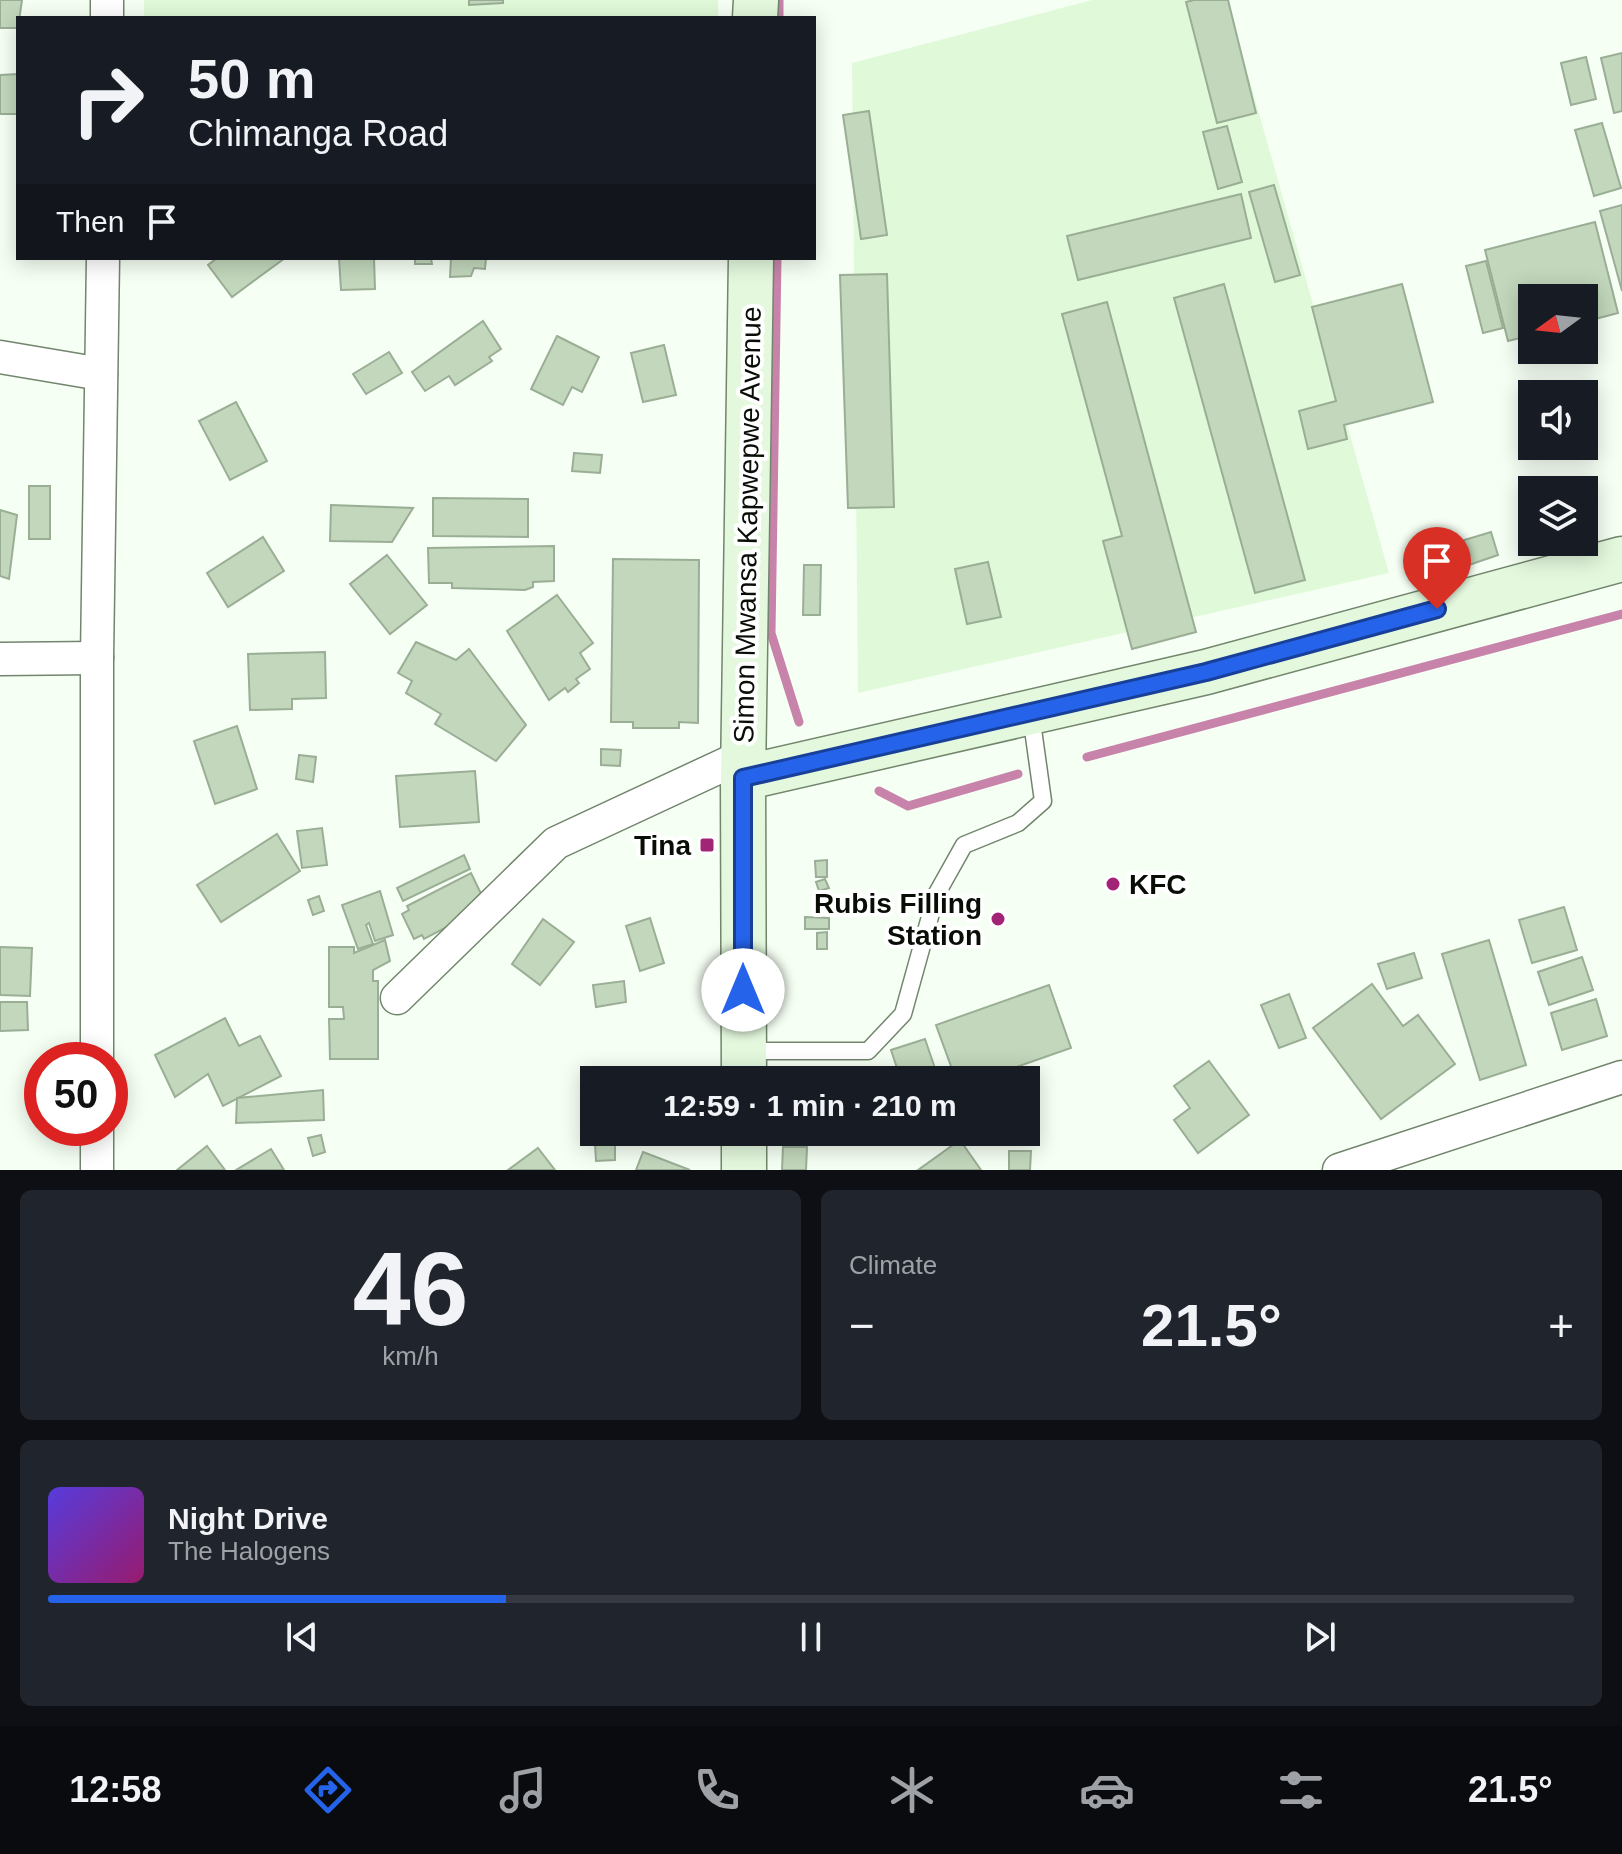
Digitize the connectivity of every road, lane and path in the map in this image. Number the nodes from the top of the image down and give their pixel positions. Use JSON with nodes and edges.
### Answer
{"nodes":[{"id":1,"x":103,"y":260,"type":"edge"},
{"id":2,"x":751,"y":260,"type":"edge"},
{"id":3,"x":0,"y":357,"type":"edge"},
{"id":4,"x":101,"y":374,"type":"junction"},
{"id":5,"x":1622,"y":559,"type":"edge"},
{"id":6,"x":97,"y":658,"type":"junction"},
{"id":7,"x":0,"y":659,"type":"edge"},
{"id":8,"x":1030,"y":711,"type":"junction"},
{"id":9,"x":743,"y":767,"type":"junction"},
{"id":10,"x":397,"y":998,"type":"dead end"},
{"id":11,"x":97,"y":1042,"type":"edge"},
{"id":12,"x":744,"y":1066,"type":"edge"},
{"id":13,"x":1622,"y":1077,"type":"edge"},
{"id":14,"x":97,"y":1146,"type":"edge"},
{"id":15,"x":744,"y":1146,"type":"edge"},
{"id":16,"x":97,"y":1170,"type":"edge"},
{"id":17,"x":744,"y":1170,"type":"edge"},
{"id":18,"x":1339,"y":1170,"type":"edge"}],
"edges":[{"from":1,"to":4,"type":"street"},
{"from":2,"to":9,"type":"street","name":"Simon Mwansa Kapwepwe Avenue"},
{"from":3,"to":4,"type":"street"},
{"from":4,"to":6,"type":"street"},
{"from":5,"to":8,"type":"street"},
{"from":6,"to":7,"type":"street"},
{"from":6,"to":11,"type":"street"},
{"from":8,"to":9,"type":"street"},
{"from":8,"to":12,"type":"lane"},
{"from":9,"to":10,"type":"street"},
{"from":9,"to":12,"type":"street","name":"Simon Mwansa Kapwepwe Avenue"},
{"from":13,"to":18,"type":"street"},
{"from":14,"to":16,"type":"street"},
{"from":15,"to":17,"type":"street"}]}
